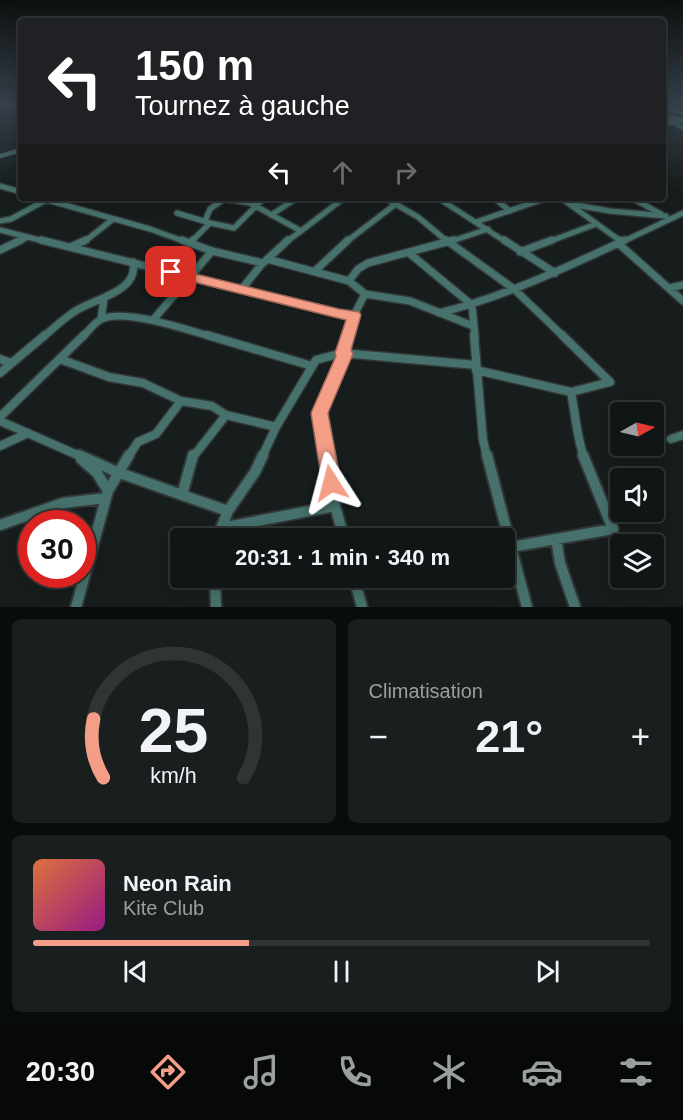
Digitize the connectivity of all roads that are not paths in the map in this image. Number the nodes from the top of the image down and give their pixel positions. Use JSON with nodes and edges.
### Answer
{"nodes":[{"id":1,"x":18,"y":151,"type":"edge"},
{"id":2,"x":0,"y":156,"type":"edge"},
{"id":3,"x":0,"y":185,"type":"edge"},
{"id":4,"x":18,"y":191,"type":"edge"},
{"id":5,"x":42,"y":201,"type":"edge"},
{"id":6,"x":53,"y":201,"type":"edge"},
{"id":7,"x":208,"y":201,"type":"edge"},
{"id":8,"x":220,"y":201,"type":"edge"},
{"id":9,"x":236,"y":201,"type":"edge"},
{"id":10,"x":261,"y":201,"type":"edge"},
{"id":11,"x":292,"y":201,"type":"edge"},
{"id":12,"x":340,"y":201,"type":"edge"},
{"id":13,"x":392,"y":201,"type":"edge"},
{"id":14,"x":443,"y":201,"type":"edge"},
{"id":15,"x":498,"y":201,"type":"edge"},
{"id":16,"x":539,"y":201,"type":"edge"},
{"id":17,"x":566,"y":201,"type":"edge"},
{"id":18,"x":638,"y":201,"type":"edge"},
{"id":19,"x":397,"y":203,"type":"junction"},
{"id":20,"x":570,"y":204,"type":"junction"},
{"id":21,"x":255,"y":207,"type":"junction"},
{"id":22,"x":210,"y":209,"type":"junction"},
{"id":23,"x":510,"y":211,"type":"junction"},
{"id":24,"x":177,"y":213,"type":"dead end"},
{"id":25,"x":683,"y":213,"type":"edge"},
{"id":26,"x":271,"y":215,"type":"junction"},
{"id":27,"x":668,"y":217,"type":"junction"},
{"id":28,"x":113,"y":219,"type":"junction"},
{"id":29,"x":0,"y":221,"type":"edge"},
{"id":30,"x":207,"y":222,"type":"junction"},
{"id":31,"x":476,"y":222,"type":"junction"},
{"id":32,"x":596,"y":224,"type":"junction"},
{"id":33,"x":488,"y":229,"type":"junction"},
{"id":34,"x":0,"y":230,"type":"edge"},
{"id":35,"x":301,"y":231,"type":"junction"},
{"id":36,"x":28,"y":237,"type":"junction"},
{"id":37,"x":448,"y":242,"type":"junction"},
{"id":38,"x":190,"y":243,"type":"junction"},
{"id":39,"x":621,"y":243,"type":"junction"},
{"id":40,"x":80,"y":246,"type":"junction"},
{"id":41,"x":0,"y":250,"type":"edge"},
{"id":42,"x":213,"y":251,"type":"junction"},
{"id":43,"x":520,"y":252,"type":"junction"},
{"id":44,"x":409,"y":253,"type":"junction"},
{"id":45,"x":265,"y":261,"type":"junction"},
{"id":46,"x":133,"y":262,"type":"junction"},
{"id":47,"x":315,"y":271,"type":"junction"},
{"id":48,"x":555,"y":273,"type":"junction"},
{"id":49,"x":190,"y":276,"type":"junction"},
{"id":50,"x":350,"y":281,"type":"junction"},
{"id":51,"x":683,"y":285,"type":"edge"},
{"id":52,"x":669,"y":288,"type":"junction"},
{"id":53,"x":514,"y":289,"type":"junction"},
{"id":54,"x":241,"y":290,"type":"junction"},
{"id":55,"x":365,"y":294,"type":"junction"},
{"id":56,"x":104,"y":298,"type":"junction"},
{"id":57,"x":683,"y":301,"type":"edge"},
{"id":58,"x":472,"y":305,"type":"junction"},
{"id":59,"x":439,"y":313,"type":"junction"},
{"id":60,"x":354,"y":315,"type":"junction"},
{"id":61,"x":101,"y":319,"type":"junction"},
{"id":62,"x":153,"y":320,"type":"junction"},
{"id":63,"x":473,"y":326,"type":"junction"},
{"id":64,"x":344,"y":353,"type":"junction"},
{"id":65,"x":0,"y":359,"type":"edge"},
{"id":66,"x":60,"y":359,"type":"junction"},
{"id":67,"x":11,"y":363,"type":"junction"},
{"id":68,"x":312,"y":366,"type":"junction"},
{"id":69,"x":476,"y":368,"type":"junction"},
{"id":70,"x":0,"y":373,"type":"edge"},
{"id":71,"x":571,"y":392,"type":"junction"},
{"id":72,"x":181,"y":401,"type":"junction"},
{"id":73,"x":226,"y":415,"type":"junction"},
{"id":74,"x":0,"y":419,"type":"edge"},
{"id":75,"x":276,"y":427,"type":"junction"},
{"id":76,"x":28,"y":433,"type":"junction"},
{"id":77,"x":683,"y":435,"type":"edge"},
{"id":78,"x":671,"y":439,"type":"dead end"},
{"id":79,"x":0,"y":446,"type":"edge"},
{"id":80,"x":74,"y":453,"type":"junction"},
{"id":81,"x":117,"y":472,"type":"junction"},
{"id":82,"x":107,"y":495,"type":"junction"},
{"id":83,"x":182,"y":495,"type":"junction"},
{"id":84,"x":335,"y":506,"type":"junction"},
{"id":85,"x":228,"y":511,"type":"junction"},
{"id":86,"x":0,"y":525,"type":"edge"},
{"id":87,"x":220,"y":528,"type":"joint"},
{"id":88,"x":341,"y":528,"type":"edge"},
{"id":89,"x":507,"y":528,"type":"edge"},
{"id":90,"x":556,"y":539,"type":"junction"},
{"id":91,"x":515,"y":546,"type":"edge"},
{"id":92,"x":515,"y":559,"type":"edge"},
{"id":93,"x":215,"y":588,"type":"edge"},
{"id":94,"x":357,"y":588,"type":"edge"},
{"id":95,"x":76,"y":607,"type":"edge"},
{"id":96,"x":216,"y":607,"type":"edge"},
{"id":97,"x":362,"y":607,"type":"edge"},
{"id":98,"x":527,"y":607,"type":"edge"},
{"id":99,"x":575,"y":607,"type":"edge"}],
"edges":[{"from":1,"to":2,"type":"street"},
{"from":3,"to":4,"type":"street"},
{"from":5,"to":29,"type":"street"},
{"from":6,"to":28,"type":"street"},
{"from":7,"to":22,"type":"street"},
{"from":8,"to":22,"type":"street"},
{"from":9,"to":21,"type":"street"},
{"from":10,"to":21,"type":"street"},
{"from":11,"to":26,"type":"street"},
{"from":12,"to":35,"type":"street"},
{"from":13,"to":19,"type":"street"},
{"from":14,"to":31,"type":"street"},
{"from":15,"to":23,"type":"street"},
{"from":16,"to":23,"type":"street"},
{"from":17,"to":20,"type":"street"},
{"from":18,"to":27,"type":"street"},
{"from":19,"to":37,"type":"street"},
{"from":19,"to":47,"type":"street"},
{"from":20,"to":27,"type":"street"},
{"from":20,"to":32,"type":"street"},
{"from":21,"to":26,"type":"street"},
{"from":21,"to":30,"type":"street"},
{"from":22,"to":30,"type":"street"},
{"from":23,"to":31,"type":"street"},
{"from":24,"to":30,"type":"street"},
{"from":25,"to":27,"type":"street"},
{"from":26,"to":35,"type":"street"},
{"from":27,"to":39,"type":"street"},
{"from":28,"to":38,"type":"street"},
{"from":28,"to":40,"type":"street"},
{"from":30,"to":38,"type":"street"},
{"from":31,"to":33,"type":"street"},
{"from":32,"to":39,"type":"street"},
{"from":32,"to":43,"type":"street"},
{"from":33,"to":37,"type":"street"},
{"from":33,"to":43,"type":"street"},
{"from":34,"to":36,"type":"street"},
{"from":35,"to":45,"type":"street"},
{"from":36,"to":40,"type":"street"},
{"from":36,"to":41,"type":"street"},
{"from":37,"to":44,"type":"street"},
{"from":37,"to":53,"type":"street"},
{"from":38,"to":42,"type":"street"},
{"from":39,"to":48,"type":"street"},
{"from":39,"to":52,"type":"street"},
{"from":40,"to":46,"type":"street"},
{"from":42,"to":45,"type":"street"},
{"from":42,"to":49,"type":"street"},
{"from":43,"to":48,"type":"street"},
{"from":44,"to":50,"type":"street"},
{"from":44,"to":58,"type":"street"},
{"from":45,"to":47,"type":"street"},
{"from":45,"to":54,"type":"street"},
{"from":46,"to":49,"type":"street"},
{"from":46,"to":56,"type":"street"},
{"from":47,"to":50,"type":"street"},
{"from":48,"to":53,"type":"street"},
{"from":49,"to":54,"type":"street"},
{"from":49,"to":62,"type":"street"},
{"from":50,"to":55,"type":"street"},
{"from":51,"to":52,"type":"street"},
{"from":52,"to":57,"type":"street"},
{"from":53,"to":58,"type":"street"},
{"from":53,"to":71,"type":"street"},
{"from":54,"to":60,"type":"street"},
{"from":55,"to":59,"type":"street"},
{"from":55,"to":60,"type":"street"},
{"from":56,"to":61,"type":"street"},
{"from":56,"to":67,"type":"street"},
{"from":58,"to":59,"type":"street"},
{"from":58,"to":63,"type":"street"},
{"from":59,"to":63,"type":"street"},
{"from":60,"to":64,"type":"street"},
{"from":61,"to":62,"type":"street"},
{"from":61,"to":66,"type":"street"},
{"from":62,"to":68,"type":"street"},
{"from":63,"to":69,"type":"street"},
{"from":64,"to":68,"type":"street"},
{"from":64,"to":69,"type":"street"},
{"from":64,"to":84,"type":"street"},
{"from":65,"to":67,"type":"street"},
{"from":66,"to":72,"type":"street"},
{"from":66,"to":74,"type":"street"},
{"from":67,"to":70,"type":"street"},
{"from":68,"to":75,"type":"street"},
{"from":69,"to":71,"type":"street"},
{"from":69,"to":89,"type":"street"},
{"from":71,"to":90,"type":"street"},
{"from":72,"to":73,"type":"street"},
{"from":72,"to":81,"type":"street"},
{"from":73,"to":75,"type":"street"},
{"from":73,"to":83,"type":"street"},
{"from":74,"to":76,"type":"street"},
{"from":75,"to":85,"type":"street"},
{"from":76,"to":79,"type":"street"},
{"from":76,"to":80,"type":"street"},
{"from":77,"to":78,"type":"street"},
{"from":80,"to":81,"type":"street"},
{"from":80,"to":82,"type":"street"},
{"from":81,"to":82,"type":"street"},
{"from":81,"to":83,"type":"street"},
{"from":82,"to":86,"type":"street"},
{"from":82,"to":95,"type":"street"},
{"from":83,"to":85,"type":"street"},
{"from":84,"to":87,"type":"street"},
{"from":84,"to":88,"type":"street"},
{"from":85,"to":87,"type":"street"},
{"from":90,"to":91,"type":"street"},
{"from":90,"to":99,"type":"street"},
{"from":92,"to":98,"type":"street"},
{"from":93,"to":96,"type":"street"},
{"from":94,"to":97,"type":"street"}]}
